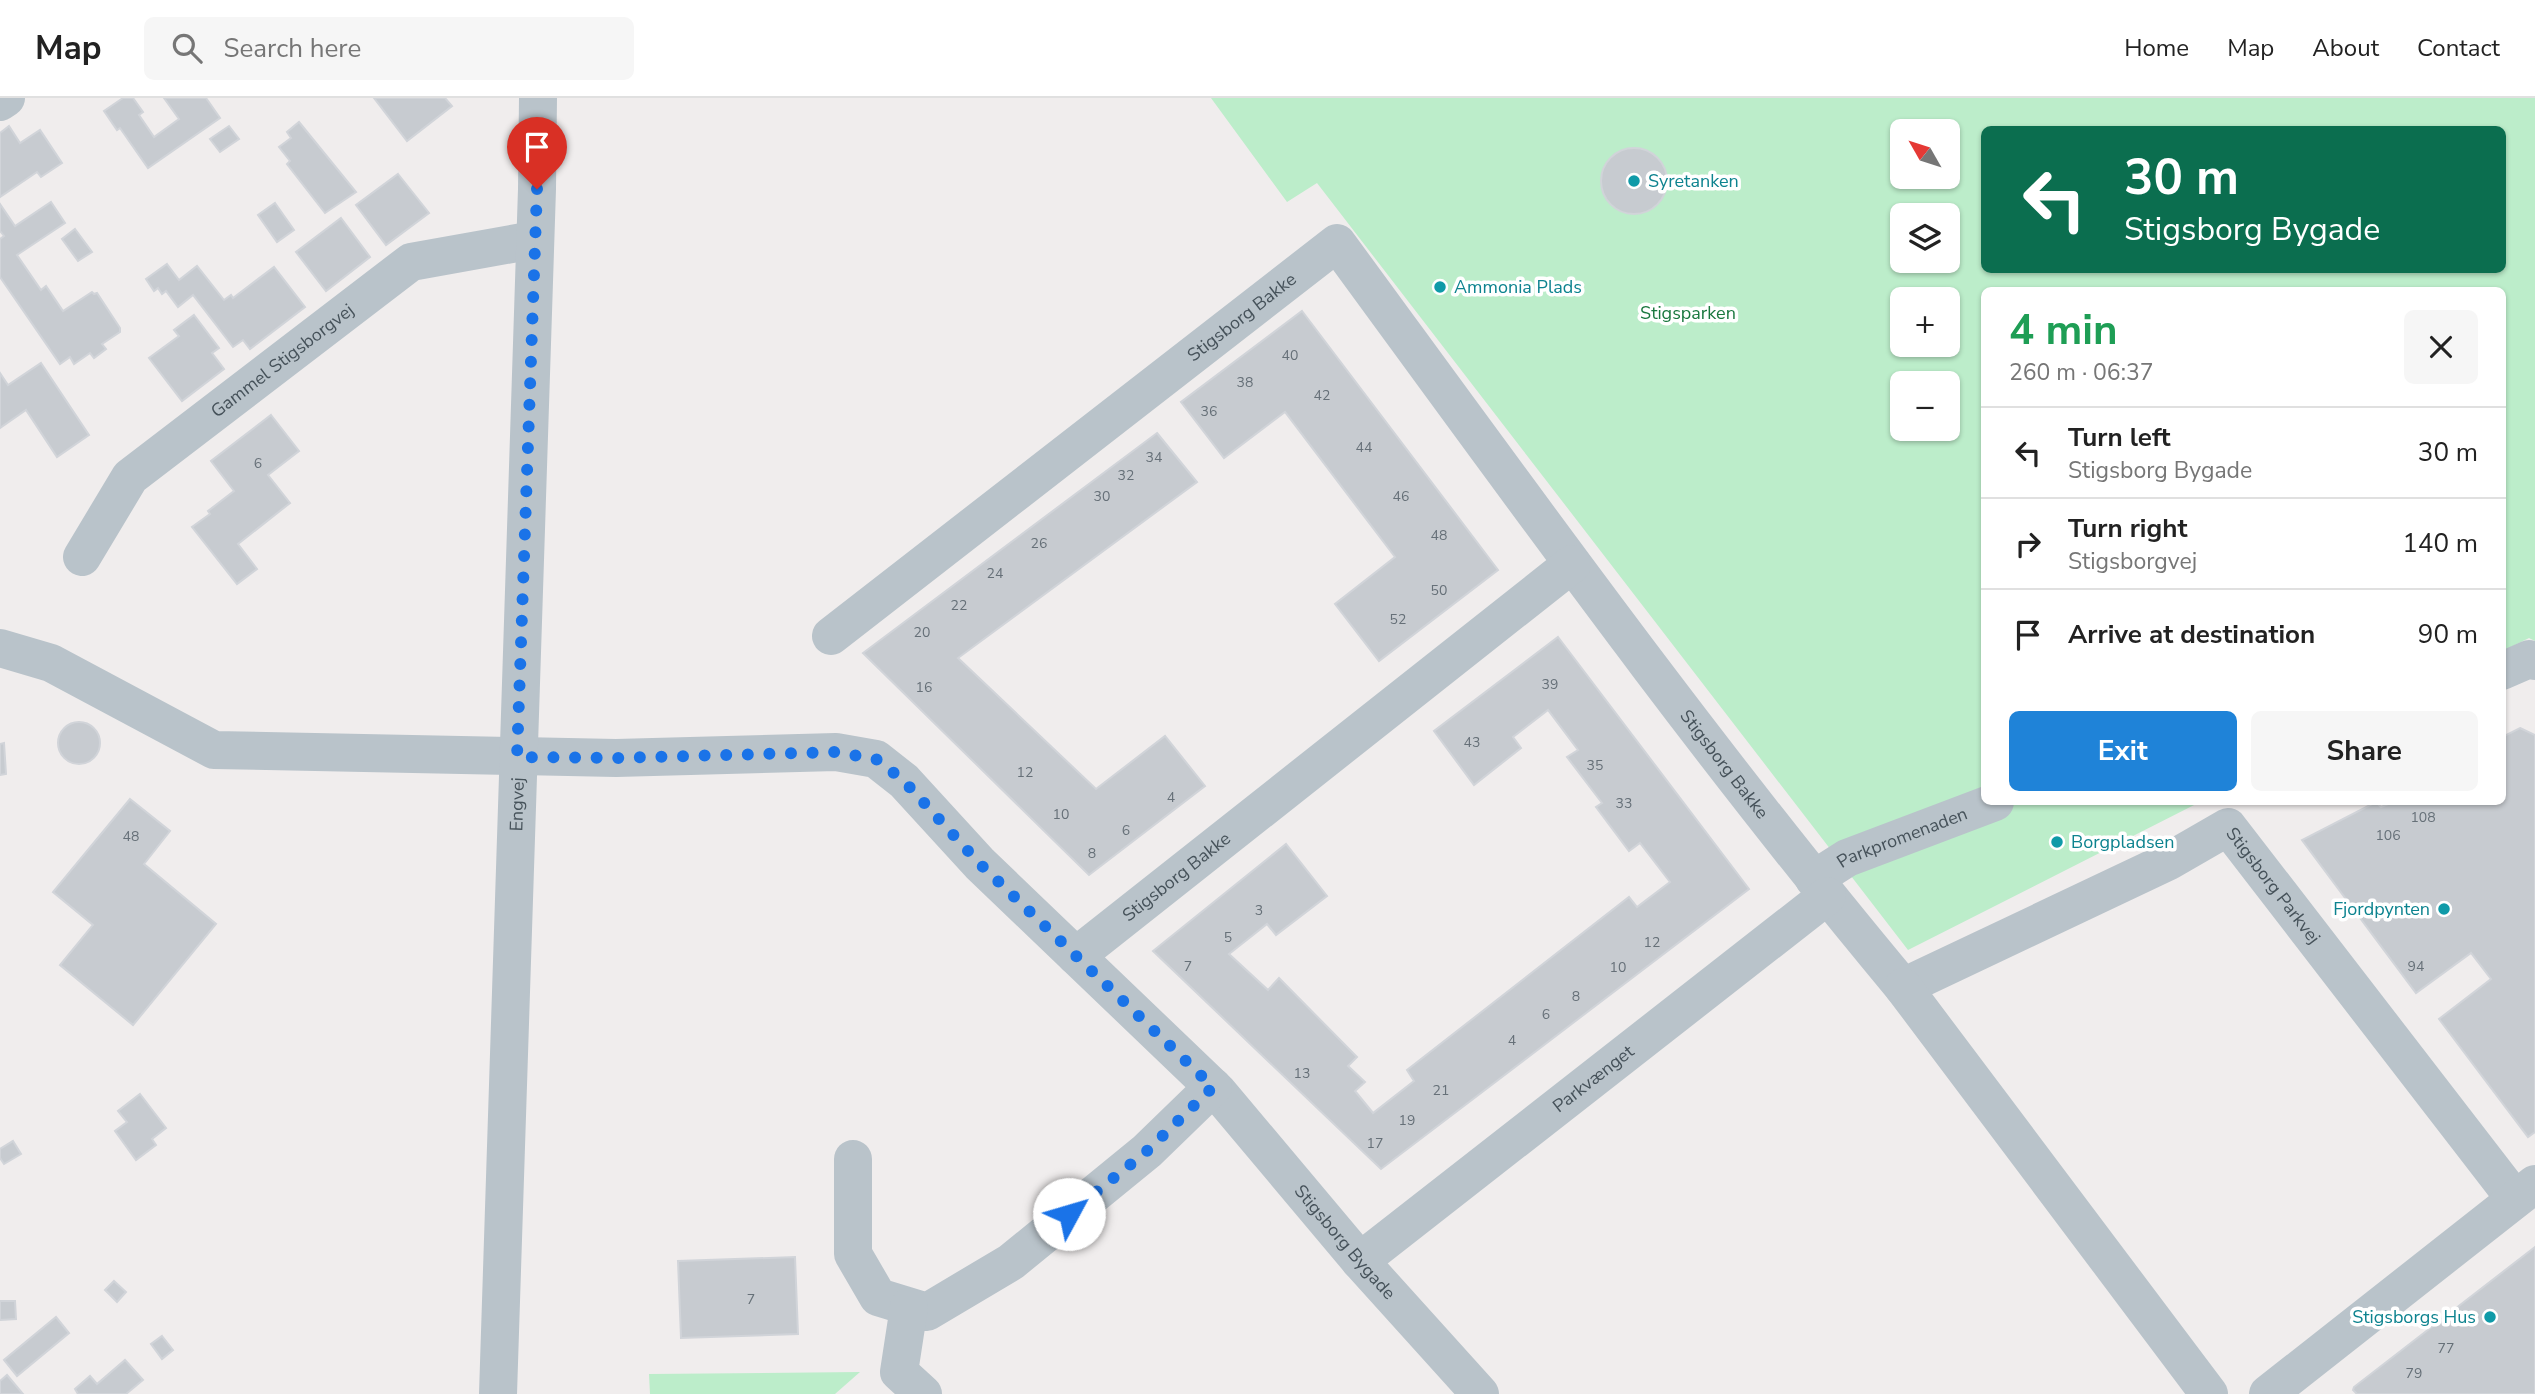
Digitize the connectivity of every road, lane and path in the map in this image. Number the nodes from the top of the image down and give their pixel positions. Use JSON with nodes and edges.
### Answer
{"nodes":[{"id":1,"x":6,"y":98,"type":"edge"},
{"id":2,"x":538,"y":98,"type":"edge"},
{"id":3,"x":0,"y":102,"type":"edge"},
{"id":4,"x":534,"y":240,"type":"junction"},
{"id":5,"x":82,"y":557,"type":"dead end"},
{"id":6,"x":1572,"y":564,"type":"junction"},
{"id":7,"x":831,"y":636,"type":"dead end"},
{"id":8,"x":0,"y":648,"type":"edge"},
{"id":9,"x":2535,"y":661,"type":"edge"},
{"id":10,"x":2506,"y":669,"type":"edge"},
{"id":11,"x":517,"y":757,"type":"junction"},
{"id":12,"x":1987,"y":805,"type":"edge"},
{"id":13,"x":1820,"y":888,"type":"junction"},
{"id":14,"x":1076,"y":956,"type":"junction"},
{"id":15,"x":1903,"y":987,"type":"junction"},
{"id":16,"x":1213,"y":1087,"type":"junction"},
{"id":17,"x":853,"y":1159,"type":"dead end"},
{"id":18,"x":2525,"y":1192,"type":"edge"},
{"id":19,"x":1360,"y":1261,"type":"junction"},
{"id":20,"x":909,"y":1307,"type":"junction"},
{"id":21,"x":2277,"y":1391,"type":"edge"},
{"id":22,"x":498,"y":1394,"type":"edge"},
{"id":23,"x":923,"y":1394,"type":"edge"},
{"id":24,"x":1480,"y":1394,"type":"edge"},
{"id":25,"x":2209,"y":1394,"type":"edge"}],
"edges":[{"from":1,"to":3,"type":"street"},
{"from":2,"to":4,"type":"street"},
{"from":4,"to":5,"type":"street","name":"Gammel Stigsborgvej"},
{"from":4,"to":11,"type":"street"},
{"from":6,"to":7,"type":"street","name":"Stigsborg Bakke"},
{"from":6,"to":13,"type":"street","name":"Stigsborg Bakke"},
{"from":6,"to":14,"type":"street","name":"Stigsborg Bakke"},
{"from":8,"to":11,"type":"street","name":"Engvej"},
{"from":9,"to":10,"type":"street"},
{"from":11,"to":14,"type":"street","name":"Stigsborg Bygade"},
{"from":11,"to":22,"type":"street","name":"Engvej"},
{"from":12,"to":13,"type":"street","name":"Parkpromenaden"},
{"from":13,"to":15,"type":"street"},
{"from":13,"to":19,"type":"street","name":"Parkvænget"},
{"from":14,"to":16,"type":"street","name":"Stigsborg Bygade"},
{"from":15,"to":18,"type":"street","name":"Stigsborg Parkvej"},
{"from":15,"to":25,"type":"street"},
{"from":16,"to":19,"type":"street","name":"Stigsborg Bygade"},
{"from":16,"to":20,"type":"street"},
{"from":17,"to":20,"type":"street"},
{"from":18,"to":21,"type":"street","name":"Stigsborg Parkvej"},
{"from":19,"to":24,"type":"street","name":"Stigsborg Bygade"},
{"from":20,"to":23,"type":"street"}]}
